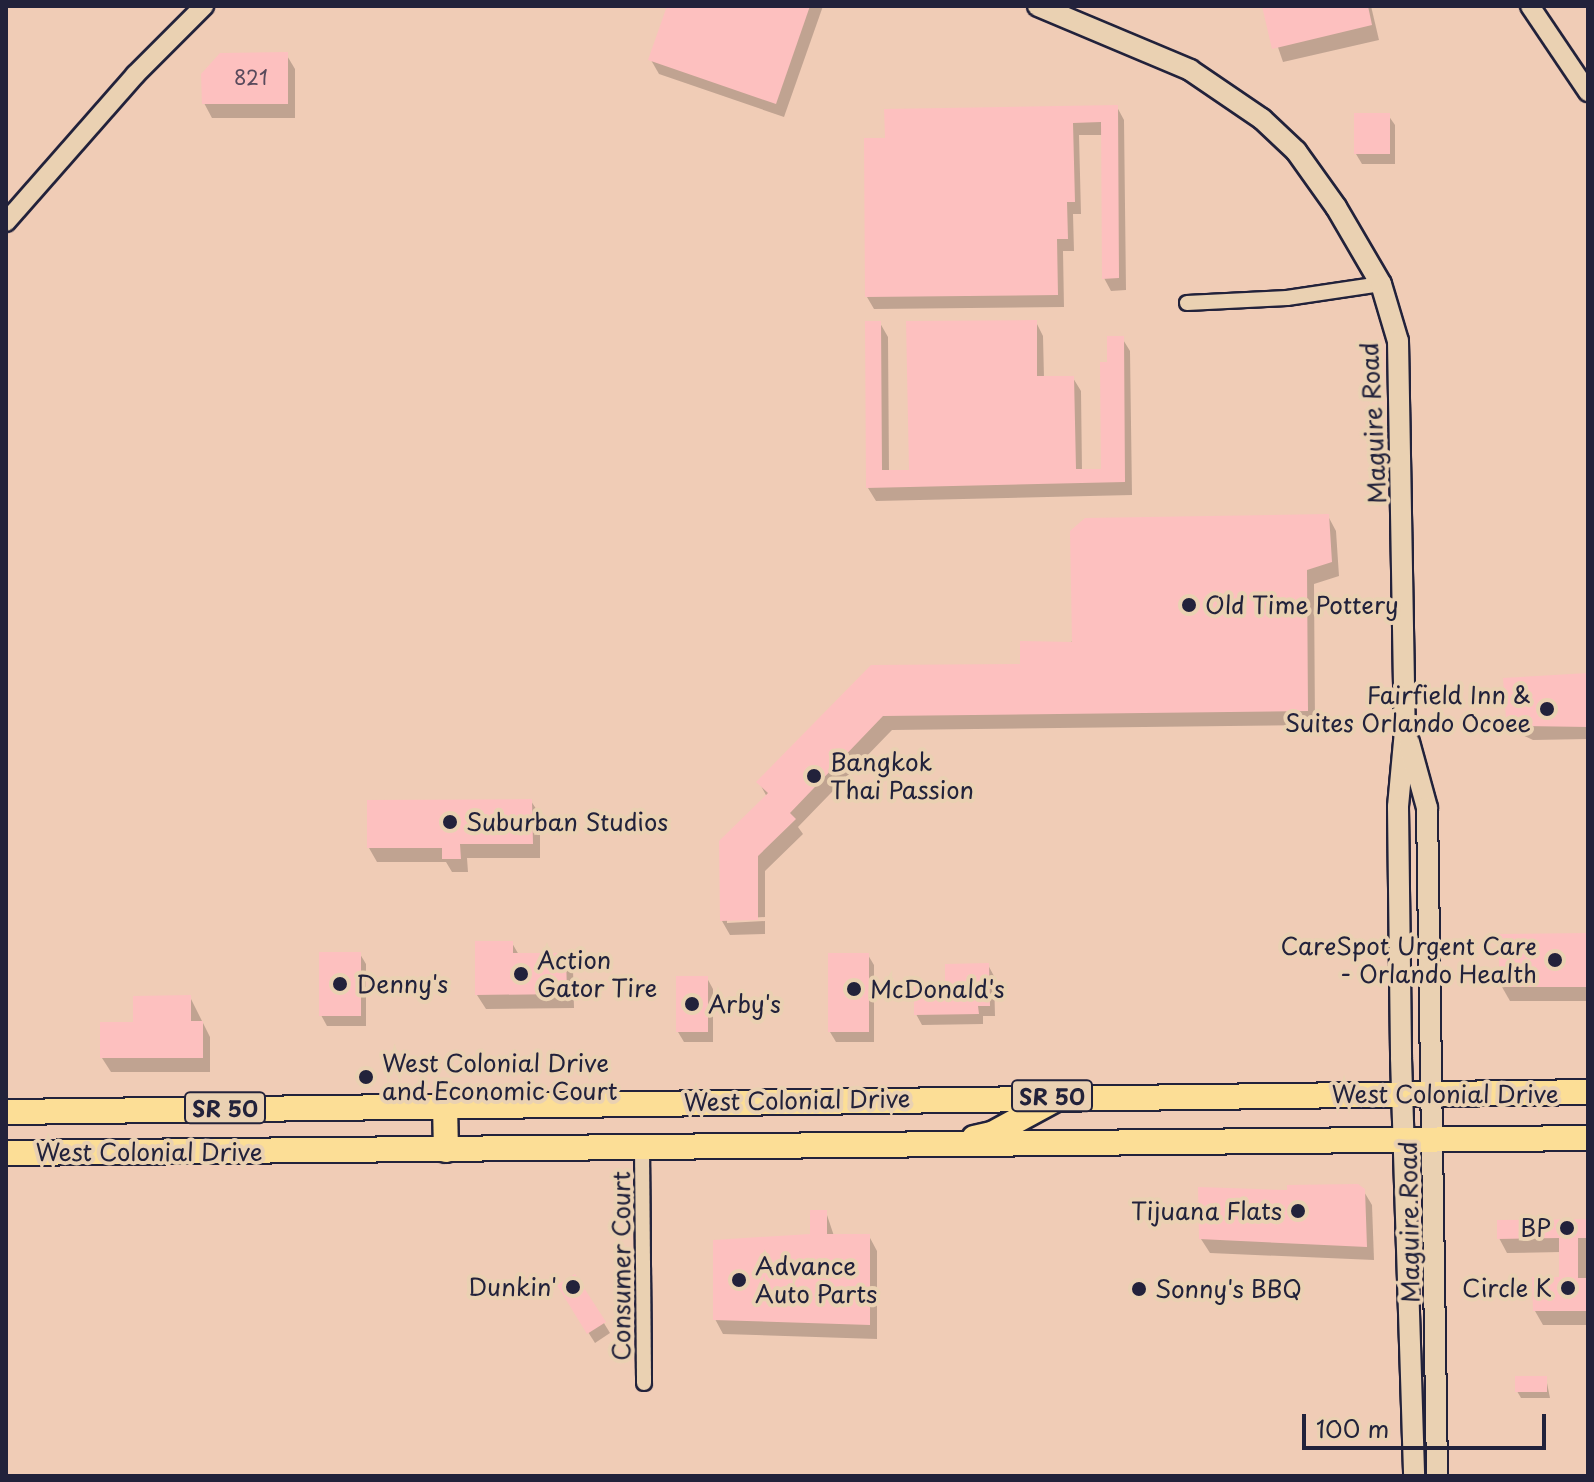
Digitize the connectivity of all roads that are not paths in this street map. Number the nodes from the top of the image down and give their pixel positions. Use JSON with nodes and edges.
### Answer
{"nodes":[{"id":1,"x":204,"y":6,"type":"edge"},
{"id":2,"x":1038,"y":6,"type":"edge"},
{"id":3,"x":1530,"y":6,"type":"edge"},
{"id":4,"x":1588,"y":92,"type":"edge"},
{"id":5,"x":6,"y":222,"type":"edge"},
{"id":6,"x":1381,"y":284,"type":"junction"},
{"id":7,"x":1187,"y":303,"type":"dead end"},
{"id":8,"x":1405,"y":731,"type":"junction"},
{"id":9,"x":1588,"y":1092,"type":"edge"},
{"id":10,"x":1404,"y":1094,"type":"junction"},
{"id":11,"x":1433,"y":1094,"type":"junction"},
{"id":12,"x":1062,"y":1096,"type":"junction"},
{"id":13,"x":445,"y":1104,"type":"junction"},
{"id":14,"x":6,"y":1112,"type":"edge"},
{"id":15,"x":1588,"y":1138,"type":"edge"},
{"id":16,"x":1433,"y":1139,"type":"junction"},
{"id":17,"x":1405,"y":1140,"type":"junction"},
{"id":18,"x":933,"y":1146,"type":"junction"},
{"id":19,"x":642,"y":1149,"type":"junction"},
{"id":20,"x":446,"y":1150,"type":"junction"},
{"id":21,"x":6,"y":1153,"type":"edge"},
{"id":22,"x":644,"y":1383,"type":"dead end"},
{"id":23,"x":1414,"y":1476,"type":"edge"},
{"id":24,"x":1437,"y":1476,"type":"edge"}],
"edges":[{"from":1,"to":5,"type":"street"},
{"from":2,"to":6,"type":"main road","name":"Maguire Road"},
{"from":3,"to":4,"type":"street"},
{"from":6,"to":7,"type":"street"},
{"from":6,"to":8,"type":"main road","name":"Maguire Road"},
{"from":8,"to":10,"type":"main road","name":"Maguire Road"},
{"from":8,"to":11,"type":"main road","name":"Maguire Road"},
{"from":9,"to":11,"type":"highway","name":"West Colonial Drive","number":"SR 50"},
{"from":10,"to":11,"type":"highway","name":"West Colonial Drive","number":"SR 50"},
{"from":10,"to":12,"type":"highway","name":"West Colonial Drive","number":"SR 50"},
{"from":10,"to":17,"type":"main road","name":"Maguire Road"},
{"from":11,"to":16,"type":"main road","name":"Maguire Road"},
{"from":12,"to":13,"type":"highway","name":"West Colonial Drive","number":"SR 50"},
{"from":12,"to":18,"type":"highway"},
{"from":13,"to":14,"type":"highway","name":"West Colonial Drive","number":"SR 50"},
{"from":13,"to":20,"type":"highway"},
{"from":15,"to":16,"type":"highway","name":"West Colonial Drive","number":"SR 50"},
{"from":16,"to":17,"type":"highway","name":"West Colonial Drive","number":"SR 50"},
{"from":16,"to":24,"type":"main road","name":"Maguire Road"},
{"from":17,"to":18,"type":"highway","name":"West Colonial Drive","number":"SR 50"},
{"from":17,"to":23,"type":"main road","name":"Maguire Road"},
{"from":18,"to":19,"type":"highway","name":"West Colonial Drive","number":"SR 50"},
{"from":19,"to":20,"type":"highway","name":"West Colonial Drive","number":"SR 50"},
{"from":19,"to":22,"type":"street","name":"Consumer Court"},
{"from":20,"to":21,"type":"highway","name":"West Colonial Drive","number":"SR 50"}]}
